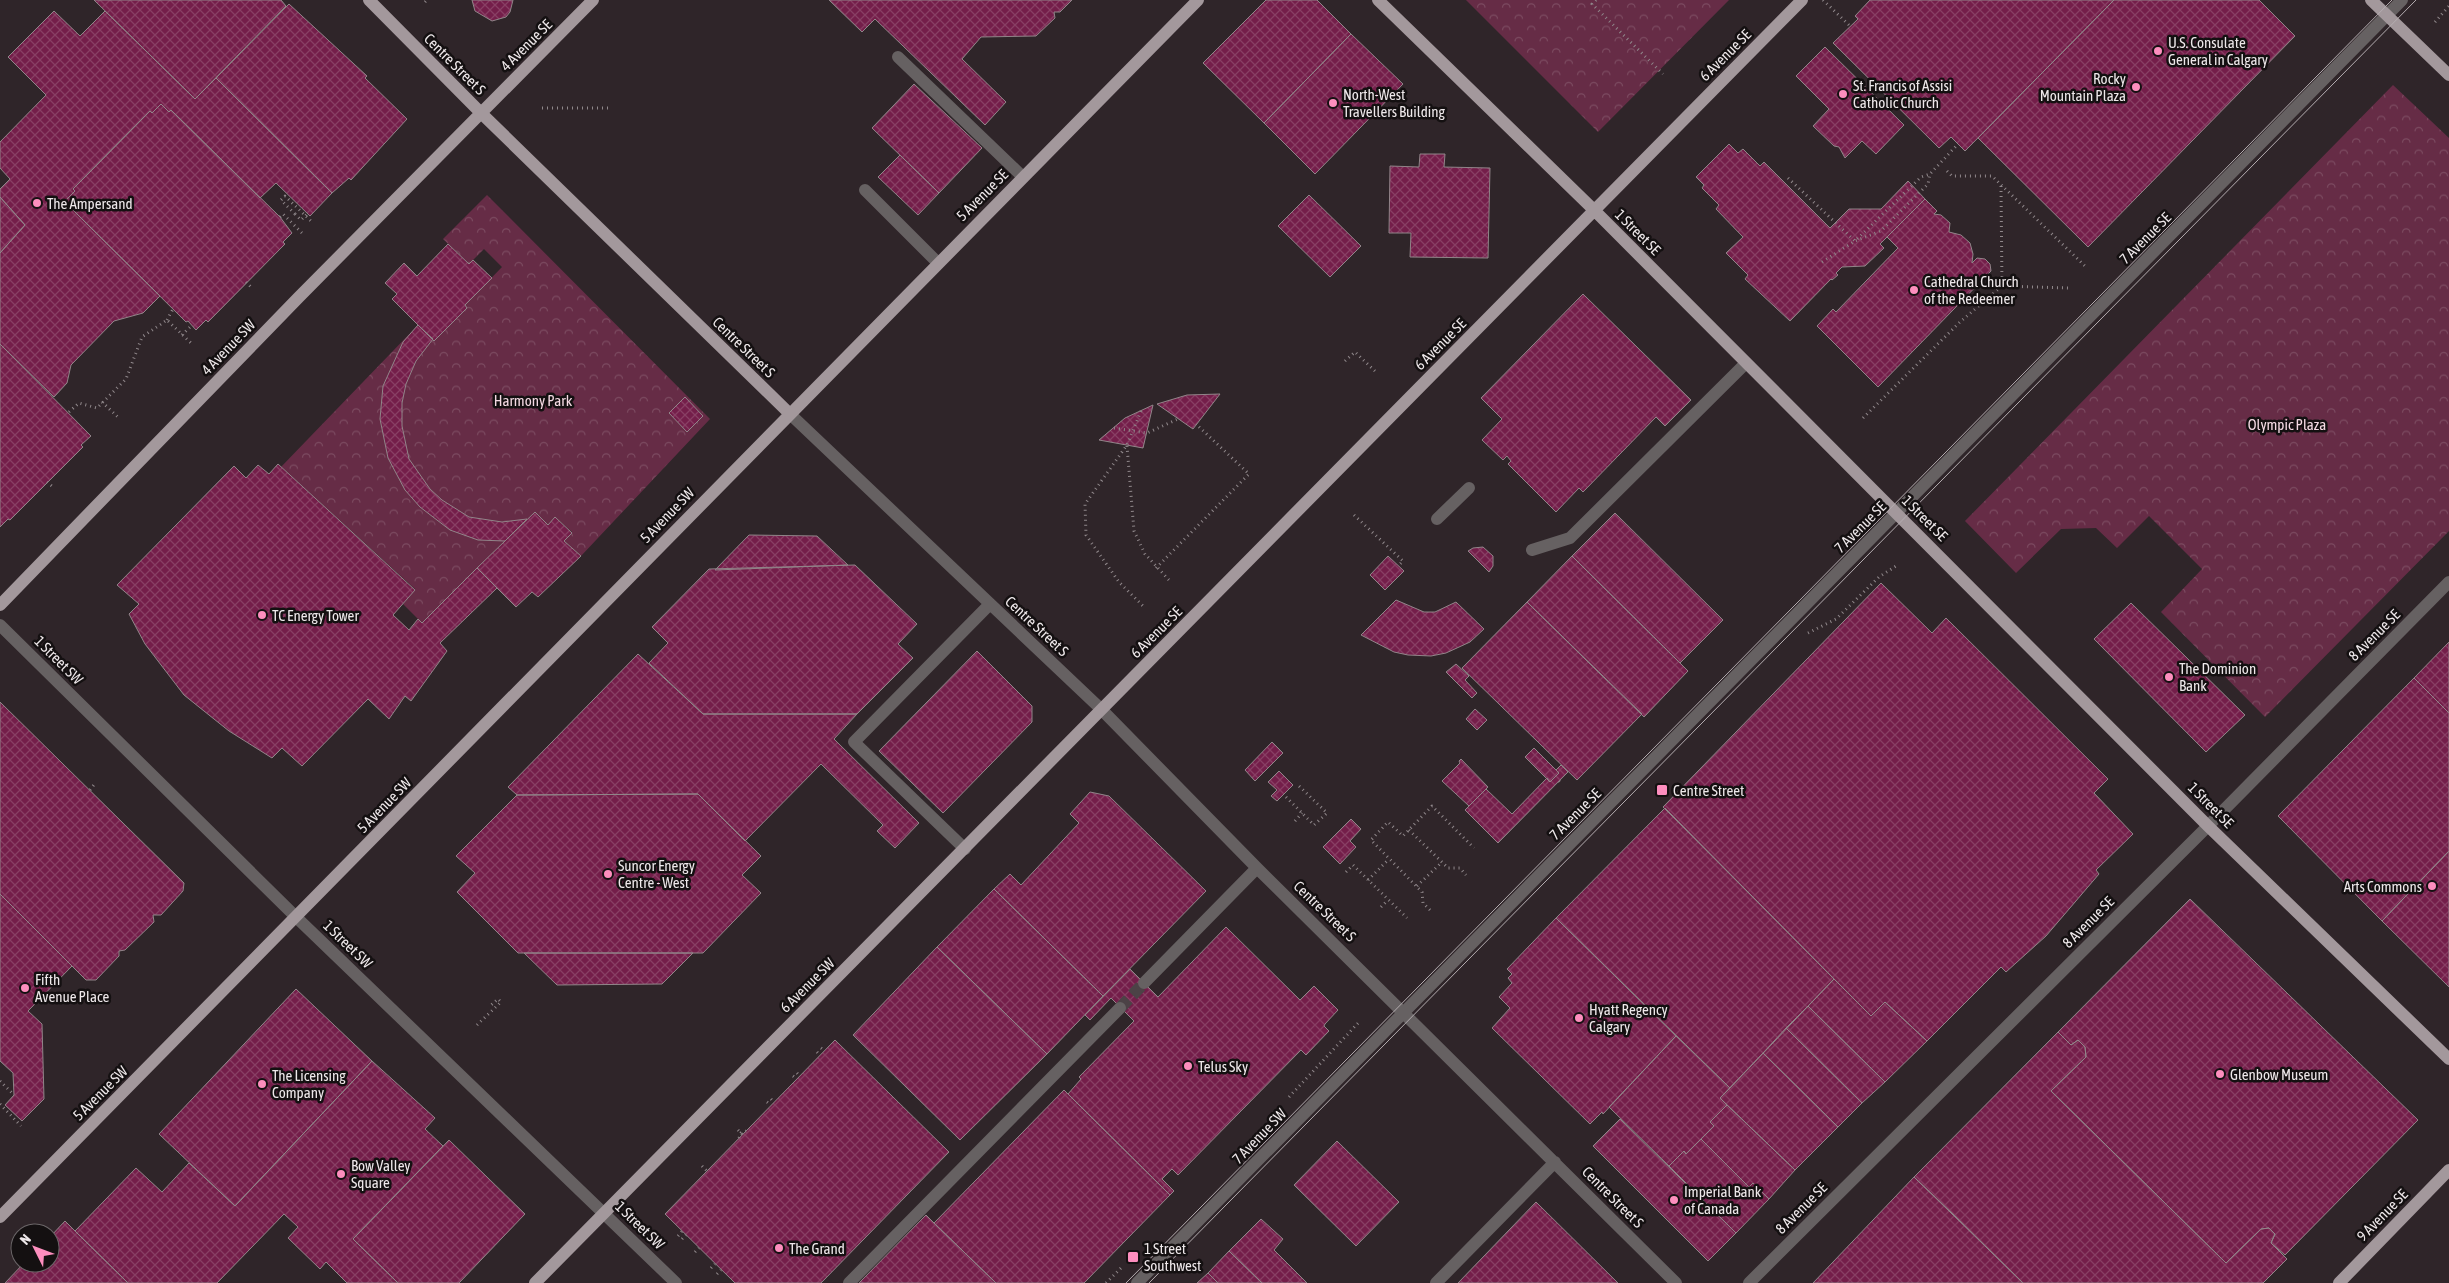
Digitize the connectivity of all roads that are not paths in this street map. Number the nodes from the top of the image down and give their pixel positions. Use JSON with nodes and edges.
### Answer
{"nodes":[{"id":1,"x":369,"y":0,"type":"edge"},
{"id":2,"x":593,"y":0,"type":"edge"},
{"id":3,"x":1198,"y":0,"type":"edge"},
{"id":4,"x":1378,"y":0,"type":"edge"},
{"id":5,"x":1802,"y":0,"type":"edge"},
{"id":6,"x":2371,"y":0,"type":"edge"},
{"id":7,"x":2402,"y":0,"type":"edge"},
{"id":8,"x":2387,"y":15,"type":"junction"},
{"id":9,"x":898,"y":57,"type":"dead end"},
{"id":10,"x":2449,"y":75,"type":"edge"},
{"id":11,"x":481,"y":113,"type":"junction"},
{"id":12,"x":1023,"y":177,"type":"junction"},
{"id":13,"x":865,"y":190,"type":"dead end"},
{"id":14,"x":1594,"y":211,"type":"junction"},
{"id":15,"x":938,"y":263,"type":"junction"},
{"id":16,"x":1746,"y":362,"type":"junction"},
{"id":17,"x":790,"y":414,"type":"junction"},
{"id":18,"x":1468,"y":488,"type":"dead end"},
{"id":19,"x":1897,"y":513,"type":"junction"},
{"id":20,"x":1437,"y":519,"type":"dead end"},
{"id":21,"x":1532,"y":550,"type":"dead end"},
{"id":22,"x":2449,"y":582,"type":"edge"},
{"id":23,"x":990,"y":604,"type":"junction"},
{"id":24,"x":0,"y":605,"type":"edge"},
{"id":25,"x":0,"y":625,"type":"edge"},
{"id":26,"x":1102,"y":710,"type":"junction"},
{"id":27,"x":2208,"y":826,"type":"junction"},
{"id":28,"x":965,"y":849,"type":"junction"},
{"id":29,"x":1257,"y":868,"type":"junction"},
{"id":30,"x":296,"y":917,"type":"junction"},
{"id":31,"x":1144,"y":983,"type":"tunnel mouth"},
{"id":32,"x":1120,"y":1008,"type":"tunnel mouth"},
{"id":33,"x":1404,"y":1011,"type":"junction"},
{"id":34,"x":2449,"y":1059,"type":"edge"},
{"id":35,"x":1555,"y":1162,"type":"junction"},
{"id":36,"x":2449,"y":1170,"type":"edge"},
{"id":37,"x":605,"y":1213,"type":"junction"},
{"id":38,"x":0,"y":1217,"type":"edge"},
{"id":39,"x":535,"y":1283,"type":"edge"},
{"id":40,"x":676,"y":1283,"type":"edge"},
{"id":41,"x":850,"y":1283,"type":"edge"},
{"id":42,"x":1137,"y":1283,"type":"edge"},
{"id":43,"x":1436,"y":1283,"type":"edge"},
{"id":44,"x":1676,"y":1283,"type":"edge"},
{"id":45,"x":1749,"y":1283,"type":"edge"},
{"id":46,"x":2339,"y":1283,"type":"edge"}],
"edges":[{"from":1,"to":11,"type":"main road","name":"Centre Street S"},
{"from":2,"to":11,"type":"main road","name":"4 Avenue SE"},
{"from":3,"to":12,"type":"main road","name":"5 Avenue SE"},
{"from":4,"to":14,"type":"main road","name":"1 Street SE"},
{"from":5,"to":14,"type":"main road","name":"6 Avenue SE"},
{"from":6,"to":8,"type":"main road"},
{"from":7,"to":8,"type":"street","name":"7 Avenue SE"},
{"from":8,"to":10,"type":"main road"},
{"from":8,"to":19,"type":"street","name":"7 Avenue SE"},
{"from":9,"to":12,"type":"street"},
{"from":11,"to":17,"type":"main road","name":"Centre Street S"},
{"from":11,"to":24,"type":"main road","name":"4 Avenue SW"},
{"from":12,"to":15,"type":"main road","name":"5 Avenue SE"},
{"from":13,"to":15,"type":"street"},
{"from":14,"to":16,"type":"main road","name":"1 Street SE"},
{"from":14,"to":26,"type":"main road","name":"6 Avenue SE"},
{"from":15,"to":17,"type":"main road","name":"5 Avenue SE"},
{"from":16,"to":19,"type":"main road","name":"1 Street SE"},
{"from":16,"to":21,"type":"street"},
{"from":17,"to":23,"type":"street","name":"Centre Street S"},
{"from":17,"to":30,"type":"main road","name":"5 Avenue SW"},
{"from":18,"to":20,"type":"street"},
{"from":19,"to":27,"type":"main road","name":"1 Street SE"},
{"from":19,"to":33,"type":"street","name":"7 Avenue SE"},
{"from":22,"to":27,"type":"street","name":"8 Avenue SE"},
{"from":23,"to":26,"type":"street","name":"Centre Street S"},
{"from":23,"to":28,"type":"street"},
{"from":25,"to":30,"type":"street","name":"1 Street SW"},
{"from":26,"to":28,"type":"main road","name":"6 Avenue SW"},
{"from":26,"to":29,"type":"street","name":"Centre Street S"},
{"from":27,"to":34,"type":"main road","name":"1 Street SE"},
{"from":27,"to":45,"type":"street","name":"8 Avenue SE"},
{"from":28,"to":37,"type":"main road","name":"6 Avenue SW"},
{"from":29,"to":31,"type":"street"},
{"from":29,"to":33,"type":"street","name":"Centre Street S"},
{"from":30,"to":37,"type":"street","name":"1 Street SW"},
{"from":30,"to":38,"type":"main road","name":"5 Avenue SW"},
{"from":32,"to":41,"type":"street"},
{"from":33,"to":35,"type":"street","name":"Centre Street S"},
{"from":33,"to":42,"type":"street","name":"7 Avenue SW"},
{"from":35,"to":43,"type":"street"},
{"from":35,"to":44,"type":"street","name":"Centre Street S"},
{"from":36,"to":46,"type":"main road","name":"9 Avenue SE"},
{"from":37,"to":39,"type":"main road","name":"6 Avenue SW"},
{"from":37,"to":40,"type":"street","name":"1 Street SW"}]}
